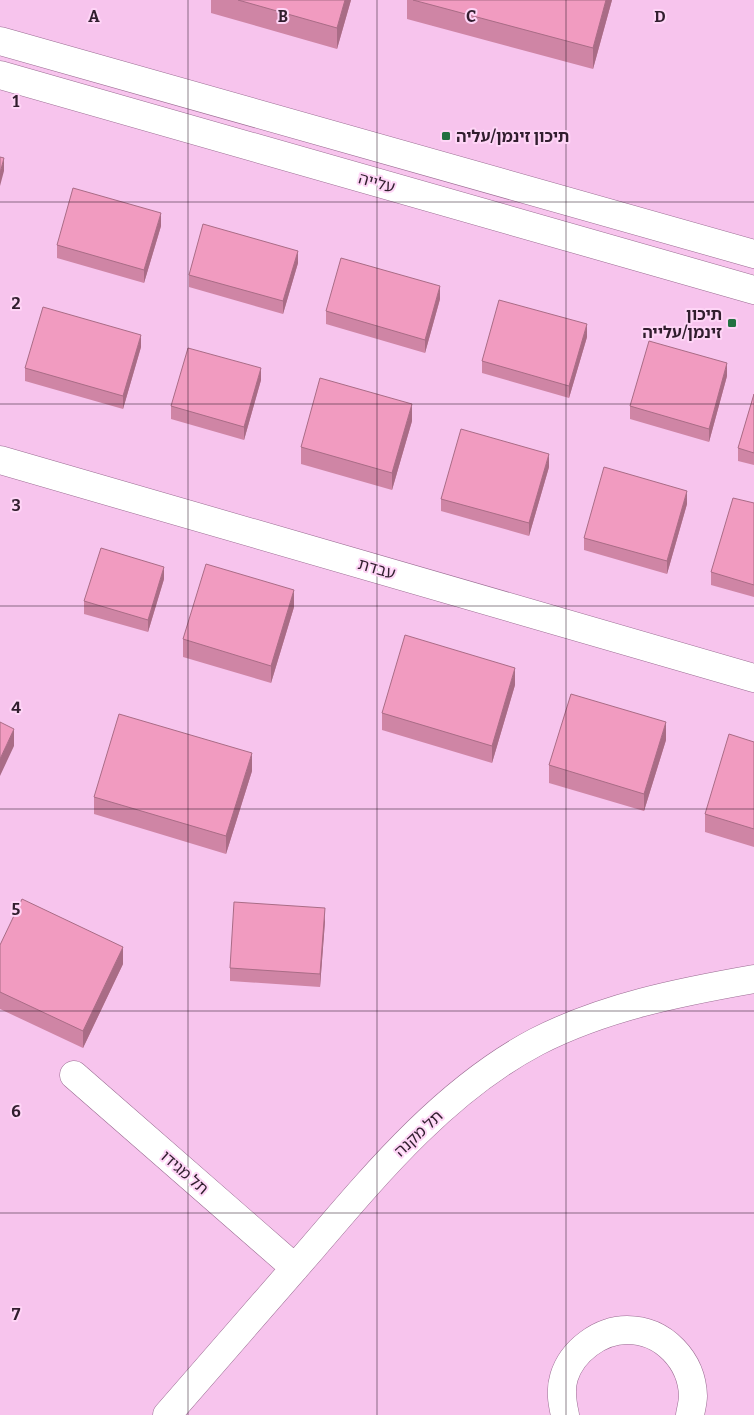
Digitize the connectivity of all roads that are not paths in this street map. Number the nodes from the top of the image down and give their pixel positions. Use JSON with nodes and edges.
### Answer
{"nodes":[{"id":1,"x":0,"y":41,"type":"edge"},
{"id":2,"x":0,"y":75,"type":"edge"},
{"id":3,"x":754,"y":254,"type":"edge"},
{"id":4,"x":754,"y":290,"type":"edge"},
{"id":5,"x":0,"y":460,"type":"edge"},
{"id":6,"x":754,"y":678,"type":"edge"},
{"id":7,"x":754,"y":979,"type":"edge"},
{"id":8,"x":74,"y":1075,"type":"dead end"},
{"id":9,"x":295,"y":1268,"type":"junction"},
{"id":10,"x":167,"y":1415,"type":"edge"},
{"id":11,"x":565,"y":1415,"type":"edge"},
{"id":12,"x":690,"y":1415,"type":"edge"}],
"edges":[{"from":1,"to":3,"type":"street","name":"עלייה"},
{"from":2,"to":4,"type":"street","name":"עלייה"},
{"from":5,"to":6,"type":"street","name":"עבדת"},
{"from":7,"to":9,"type":"street","name":"תל מקנה"},
{"from":8,"to":9,"type":"street","name":"תל מגידו"},
{"from":9,"to":10,"type":"street","name":"תל מקנה"},
{"from":11,"to":12,"type":"street"}]}
